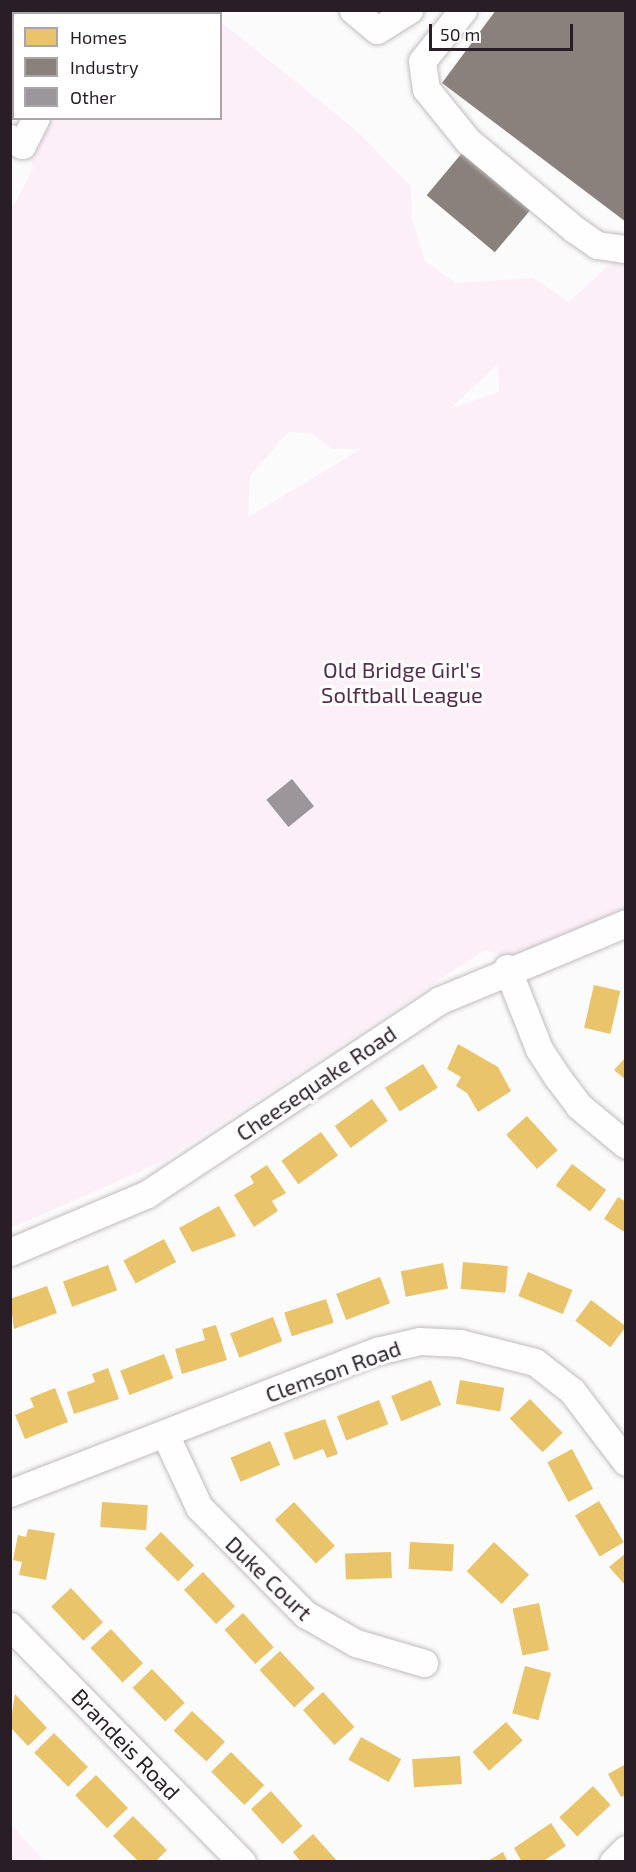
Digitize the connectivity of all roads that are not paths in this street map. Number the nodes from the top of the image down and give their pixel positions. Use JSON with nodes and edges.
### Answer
{"nodes":[{"id":1,"x":42,"y":10,"type":"edge"},
{"id":2,"x":353,"y":10,"type":"edge"},
{"id":3,"x":409,"y":10,"type":"edge"},
{"id":4,"x":462,"y":10,"type":"edge"},
{"id":5,"x":71,"y":12,"type":"edge"},
{"id":6,"x":35,"y":120,"type":"edge"},
{"id":7,"x":10,"y":138,"type":"edge"},
{"id":8,"x":626,"y":249,"type":"edge"},
{"id":9,"x":626,"y":923,"type":"edge"},
{"id":10,"x":507,"y":969,"type":"junction"},
{"id":11,"x":626,"y":1145,"type":"edge"},
{"id":12,"x":10,"y":1252,"type":"edge"},
{"id":13,"x":165,"y":1434,"type":"junction"},
{"id":14,"x":626,"y":1462,"type":"edge"},
{"id":15,"x":10,"y":1493,"type":"edge"},
{"id":16,"x":10,"y":1626,"type":"edge"},
{"id":17,"x":424,"y":1663,"type":"dead end"},
{"id":18,"x":626,"y":1849,"type":"edge"},
{"id":19,"x":242,"y":1862,"type":"edge"},
{"id":20,"x":613,"y":1862,"type":"edge"}],
"edges":[{"from":1,"to":5,"type":"street"},
{"from":2,"to":3,"type":"street"},
{"from":4,"to":8,"type":"street"},
{"from":6,"to":7,"type":"street"},
{"from":9,"to":10,"type":"street","name":"Cheesequake Road"},
{"from":10,"to":11,"type":"street"},
{"from":10,"to":12,"type":"street","name":"Cheesequake Road"},
{"from":13,"to":14,"type":"street","name":"Clemson Road"},
{"from":13,"to":15,"type":"street","name":"Clemson Road"},
{"from":13,"to":17,"type":"street","name":"Duke Court"},
{"from":16,"to":19,"type":"street","name":"Brandeis Road"},
{"from":18,"to":20,"type":"street"}]}
